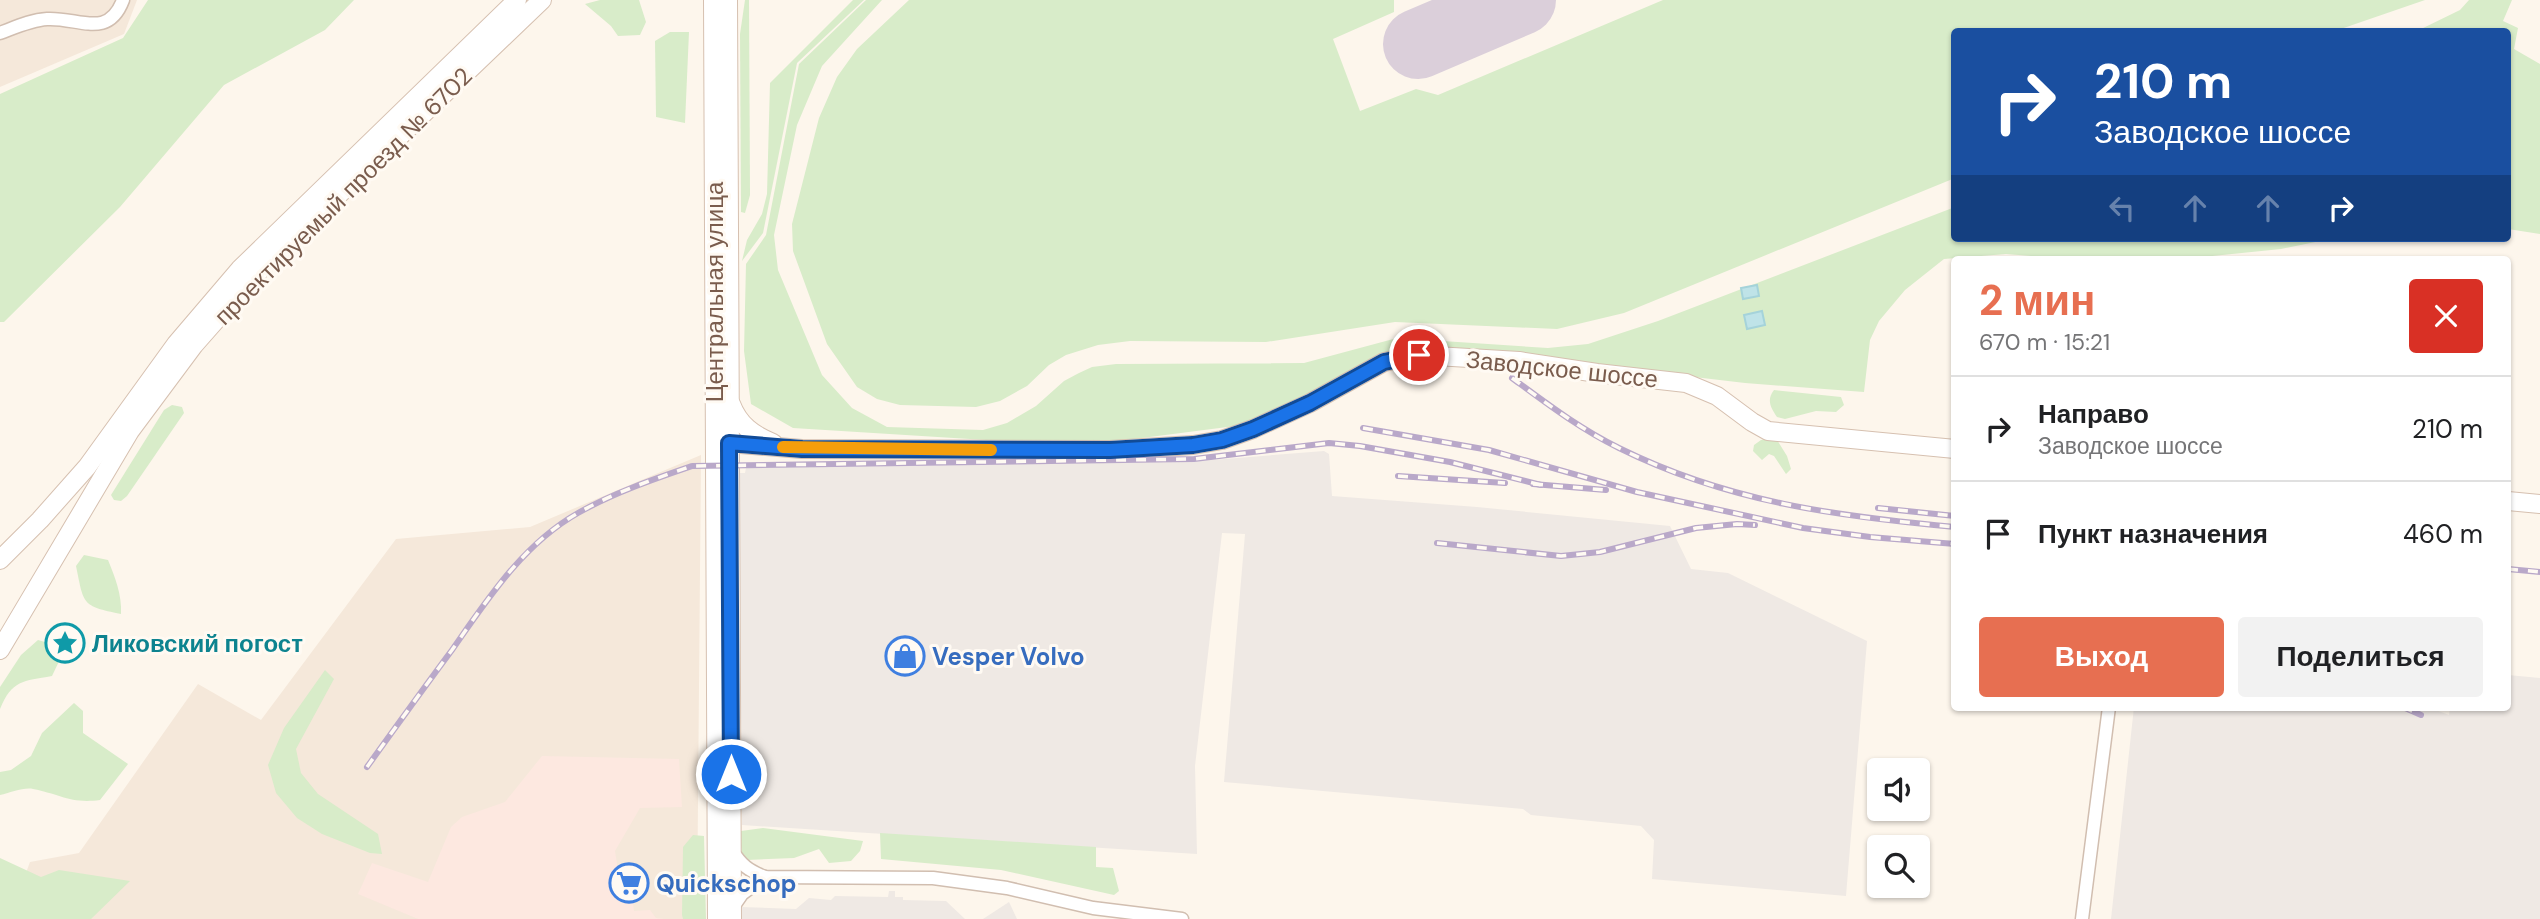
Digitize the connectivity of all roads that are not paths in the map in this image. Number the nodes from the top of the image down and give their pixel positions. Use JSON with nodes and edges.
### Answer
{"nodes":[{"id":1,"x":124,"y":0,"type":"edge"},
{"id":2,"x":517,"y":0,"type":"edge"},
{"id":3,"x":542,"y":0,"type":"edge"},
{"id":4,"x":713,"y":0,"type":"edge"},
{"id":5,"x":727,"y":0,"type":"edge"},
{"id":6,"x":0,"y":33,"type":"edge"},
{"id":7,"x":729,"y":399,"type":"junction"},
{"id":8,"x":722,"y":439,"type":"junction"},
{"id":9,"x":783,"y":447,"type":"junction"},
{"id":10,"x":1951,"y":449,"type":"edge"},
{"id":11,"x":2511,"y":501,"type":"edge"},
{"id":12,"x":2540,"y":504,"type":"edge"},
{"id":13,"x":0,"y":560,"type":"edge"},
{"id":14,"x":0,"y":650,"type":"edge"},
{"id":15,"x":2108,"y":711,"type":"edge"},
{"id":16,"x":731,"y":848,"type":"junction"},
{"id":17,"x":765,"y":877,"type":"junction"},
{"id":18,"x":727,"y":916,"type":"edge"},
{"id":19,"x":1182,"y":919,"type":"edge"},
{"id":20,"x":2082,"y":919,"type":"edge"}],
"edges":[{"from":1,"to":6,"type":"street"},
{"from":2,"to":13,"type":"main road","name":"проектируемый проезд № 6702"},
{"from":3,"to":14,"type":"main road","name":"проектируемый проезд № 6702"},
{"from":4,"to":8,"type":"main road","name":"Центральная улица"},
{"from":5,"to":7,"type":"main road","name":"Центральная улица"},
{"from":7,"to":8,"type":"main road","name":"Центральная улица"},
{"from":7,"to":9,"type":"main road"},
{"from":8,"to":9,"type":"main road","name":"Заводское шоссе"},
{"from":8,"to":16,"type":"main road","name":"Центральная улица"},
{"from":8,"to":18,"type":"main road","name":"Центральная улица"},
{"from":9,"to":10,"type":"main road","name":"Заводское шоссе"},
{"from":11,"to":12,"type":"main road"},
{"from":15,"to":20,"type":"street"},
{"from":16,"to":17,"type":"street"},
{"from":16,"to":18,"type":"main road","name":"Центральная улица"},
{"from":17,"to":18,"type":"street"},
{"from":17,"to":19,"type":"street"}]}
